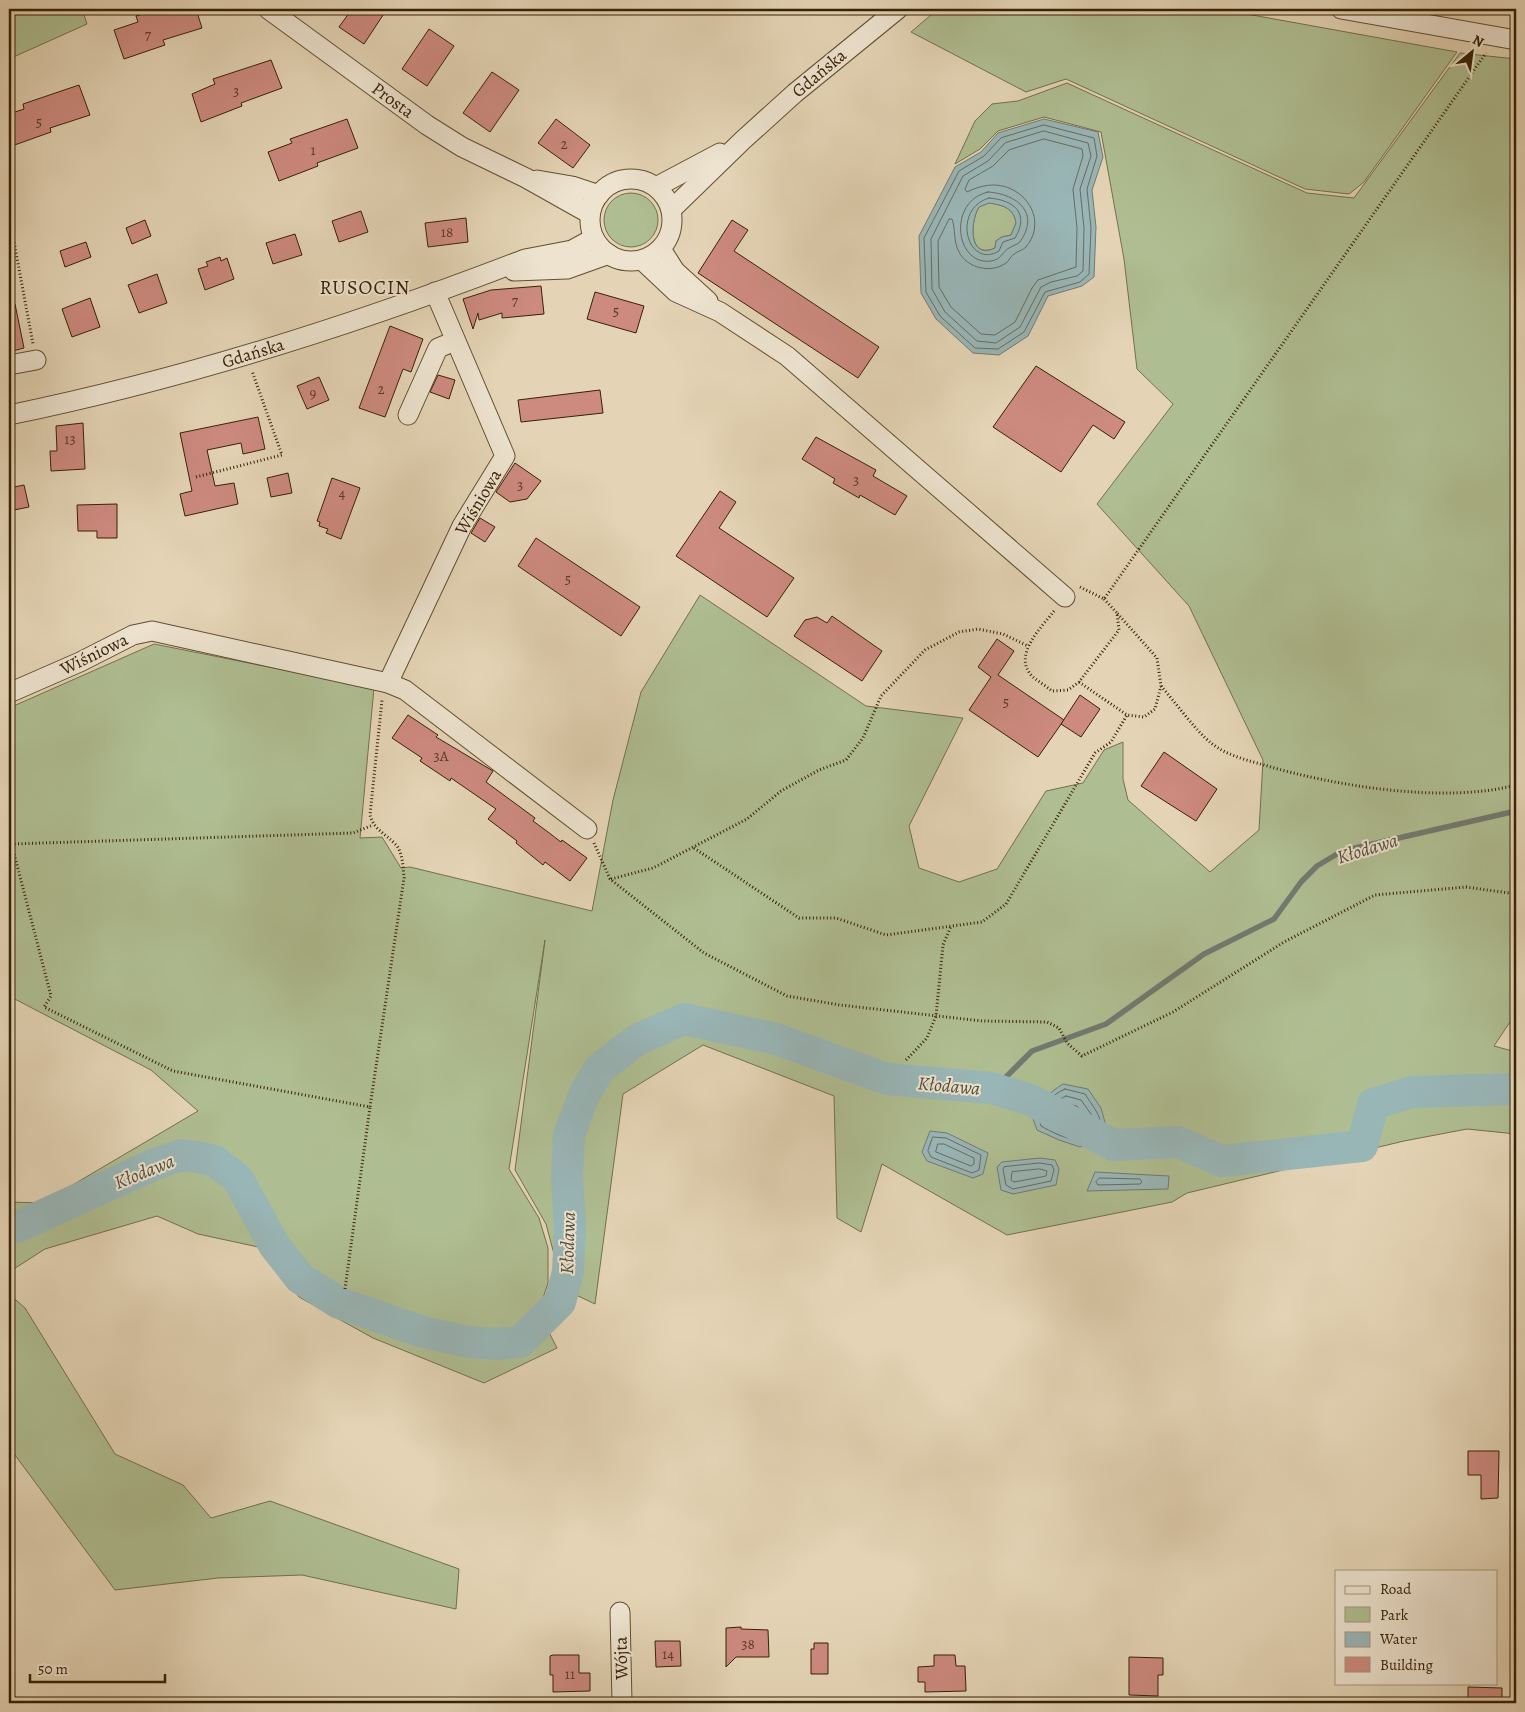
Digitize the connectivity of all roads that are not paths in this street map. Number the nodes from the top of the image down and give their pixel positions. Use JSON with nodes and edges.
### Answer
{"nodes":[{"id":1,"x":268,"y":9,"type":"edge"},
{"id":2,"x":898,"y":9,"type":"edge"},
{"id":3,"x":1341,"y":9,"type":"edge"},
{"id":4,"x":1516,"y":40,"type":"edge"},
{"id":5,"x":743,"y":140,"type":"junction"},
{"id":6,"x":526,"y":178,"type":"junction"},
{"id":7,"x":656,"y":187,"type":"junction"},
{"id":8,"x":599,"y":194,"type":"junction"},
{"id":9,"x":671,"y":210,"type":"junction"},
{"id":10,"x":590,"y":214,"type":"junction"},
{"id":11,"x":594,"y":238,"type":"junction"},
{"id":12,"x":661,"y":249,"type":"junction"},
{"id":13,"x":609,"y":254,"type":"junction"},
{"id":14,"x":642,"y":260,"type":"junction"},
{"id":15,"x":492,"y":272,"type":"junction"},
{"id":16,"x":435,"y":292,"type":"junction"},
{"id":17,"x":720,"y":312,"type":"junction"},
{"id":18,"x":455,"y":341,"type":"junction"},
{"id":19,"x":36,"y":360,"type":"road end"},
{"id":20,"x":9,"y":365,"type":"edge"},
{"id":21,"x":9,"y":415,"type":"edge"},
{"id":22,"x":408,"y":415,"type":"dead end"},
{"id":23,"x":1065,"y":597,"type":"road end"},
{"id":24,"x":388,"y":683,"type":"junction"},
{"id":25,"x":9,"y":693,"type":"edge"},
{"id":26,"x":588,"y":829,"type":"road end"},
{"id":27,"x":620,"y":1612,"type":"dead end"},
{"id":28,"x":622,"y":1703,"type":"edge"}],
"edges":[{"from":1,"to":6,"type":"street","name":"Prosta"},
{"from":2,"to":5,"type":"street","name":"Gdańska"},
{"from":3,"to":4,"type":"street"},
{"from":5,"to":7,"type":"street","name":"Gdańska"},
{"from":5,"to":9,"type":"street","name":"Gdańska"},
{"from":6,"to":8,"type":"street","name":"Prosta"},
{"from":6,"to":10,"type":"street","name":"Prosta"},
{"from":7,"to":8,"type":"street"},
{"from":7,"to":9,"type":"street"},
{"from":8,"to":10,"type":"street"},
{"from":9,"to":12,"type":"street"},
{"from":10,"to":11,"type":"street"},
{"from":11,"to":13,"type":"street"},
{"from":11,"to":15,"type":"street","name":"Gdańska"},
{"from":12,"to":14,"type":"street"},
{"from":12,"to":17,"type":"street"},
{"from":13,"to":14,"type":"street"},
{"from":13,"to":15,"type":"street","name":"Gdańska"},
{"from":14,"to":17,"type":"street"},
{"from":15,"to":16,"type":"street","name":"Gdańska"},
{"from":16,"to":18,"type":"street","name":"Wiśniowa"},
{"from":16,"to":21,"type":"street","name":"Gdańska"},
{"from":17,"to":23,"type":"street"},
{"from":18,"to":22,"type":"street"},
{"from":18,"to":24,"type":"street","name":"Wiśniowa"},
{"from":19,"to":20,"type":"street"},
{"from":24,"to":25,"type":"street","name":"Wiśniowa"},
{"from":24,"to":26,"type":"street","name":"Wiśniowa"},
{"from":27,"to":28,"type":"street","name":"Wójta"}]}
